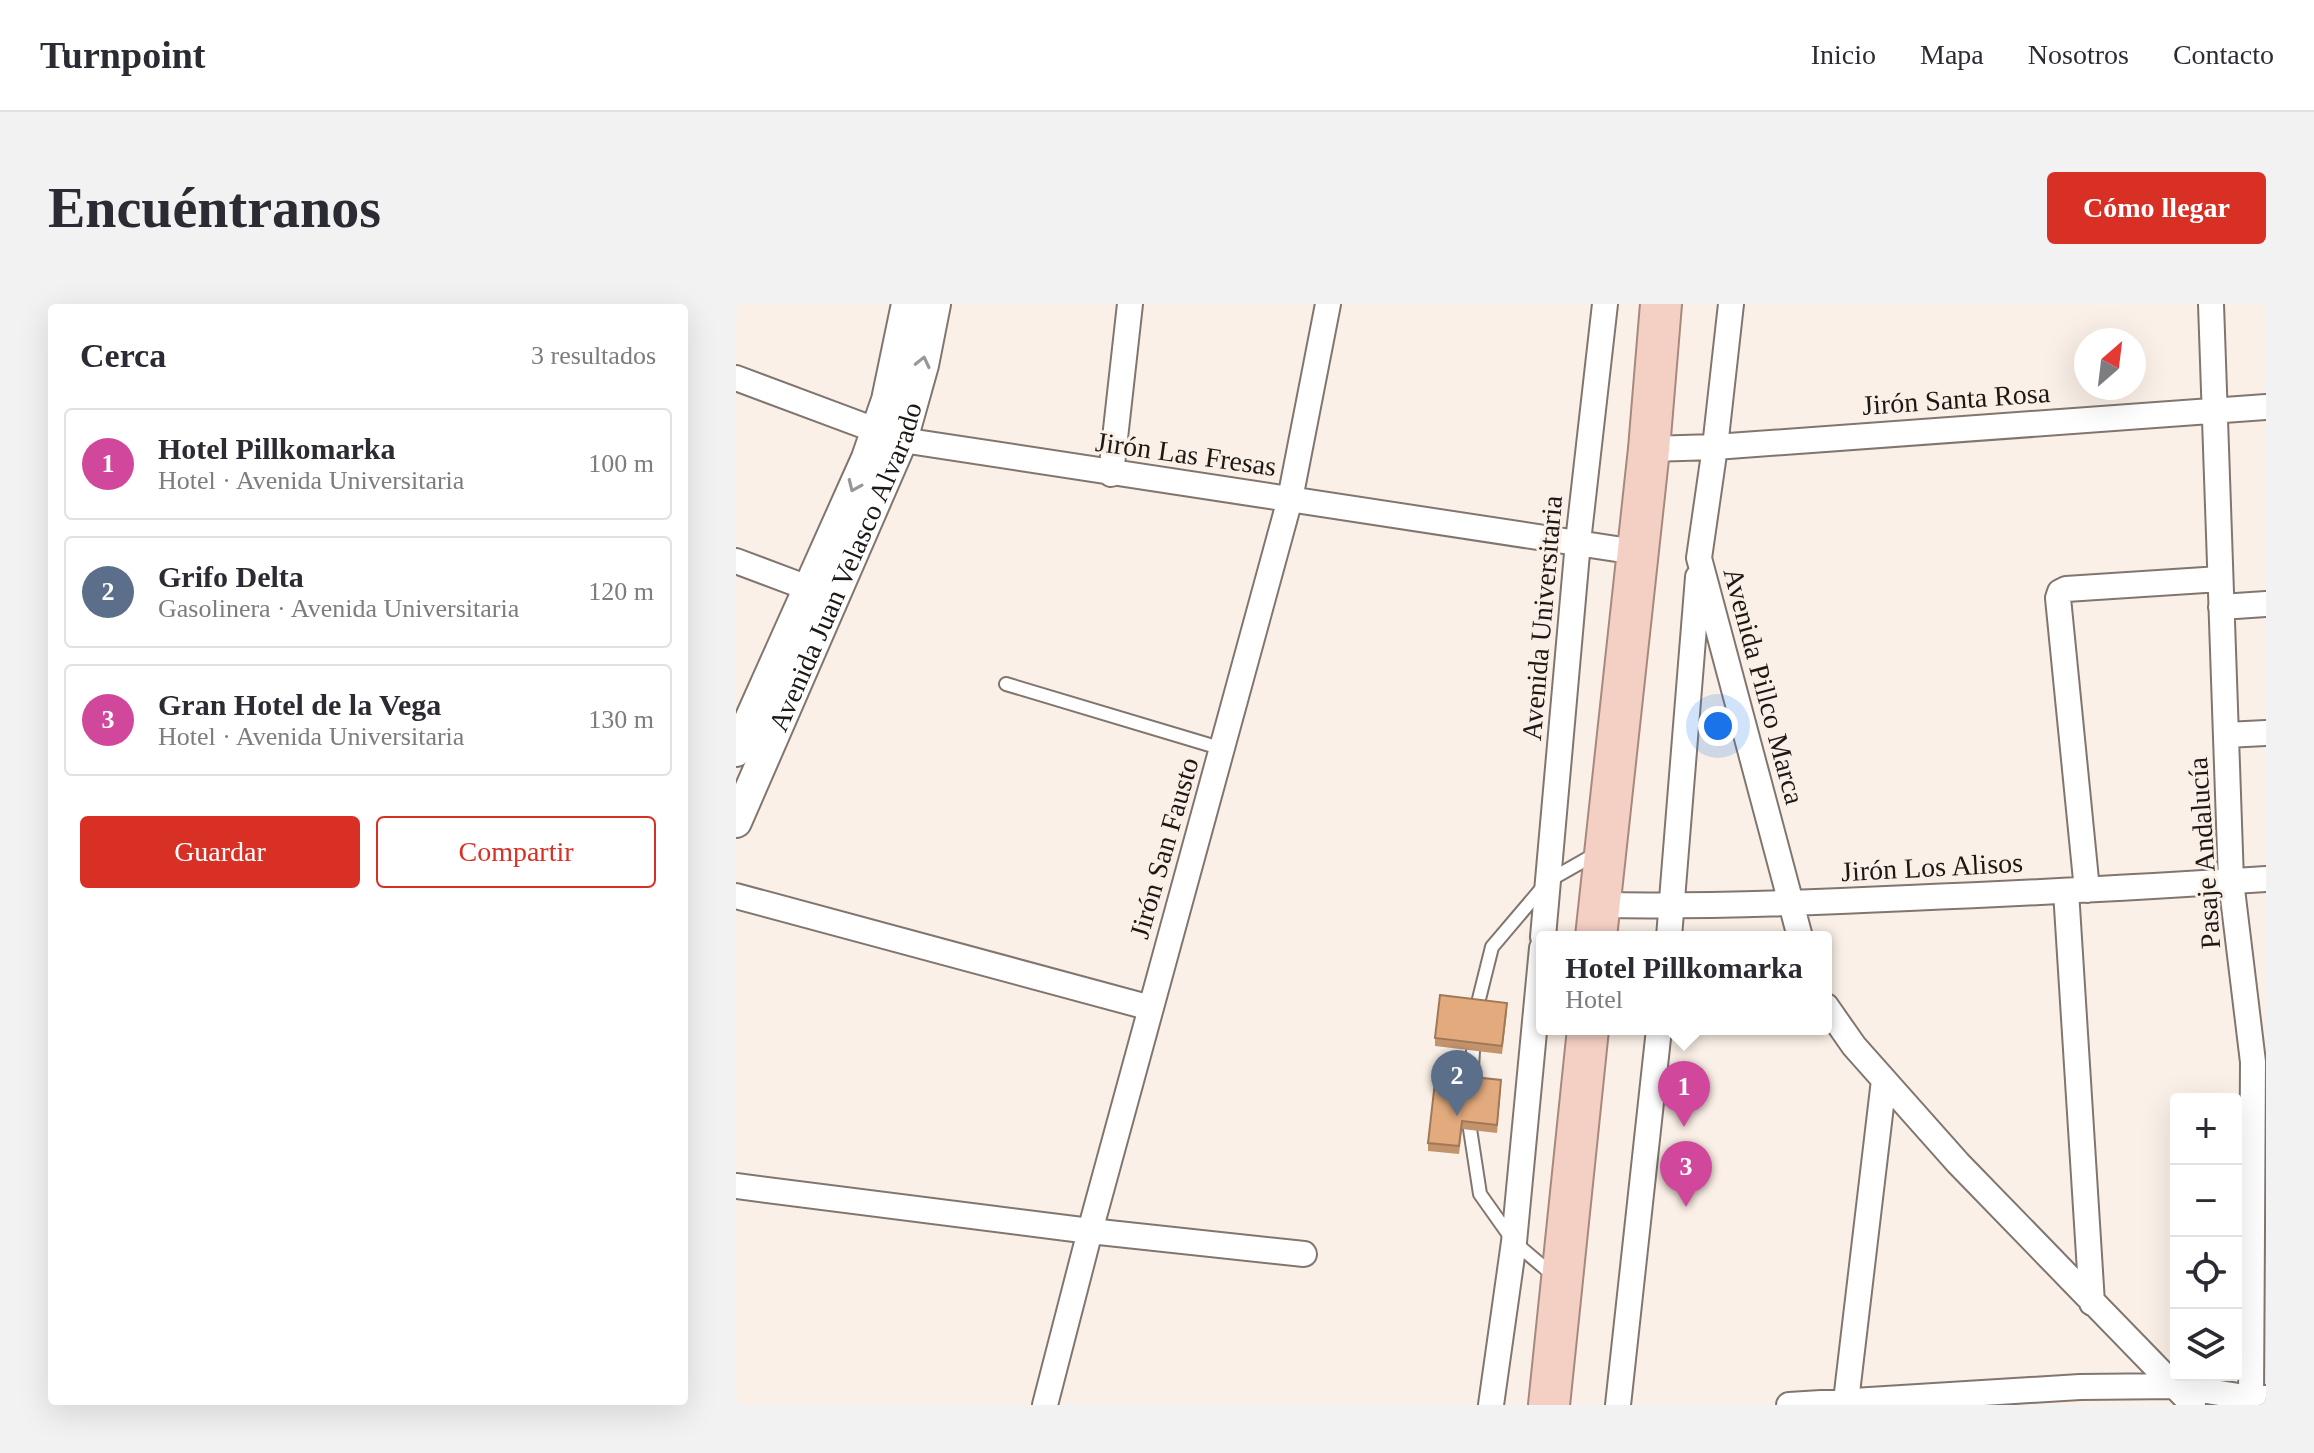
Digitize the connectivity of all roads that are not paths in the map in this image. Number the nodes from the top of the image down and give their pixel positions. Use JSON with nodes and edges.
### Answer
{"nodes":[{"id":1,"x":907,"y":304,"type":"edge"},
{"id":2,"x":935,"y":304,"type":"edge"},
{"id":3,"x":1130,"y":304,"type":"edge"},
{"id":4,"x":1328,"y":304,"type":"edge"},
{"id":5,"x":1605,"y":304,"type":"edge"},
{"id":6,"x":1661,"y":304,"type":"edge"},
{"id":7,"x":1731,"y":304,"type":"edge"},
{"id":8,"x":2211,"y":304,"type":"edge"},
{"id":9,"x":736,"y":378,"type":"edge"},
{"id":10,"x":2266,"y":407,"type":"edge"},
{"id":11,"x":2216,"y":410,"type":"junction"},
{"id":12,"x":889,"y":436,"type":"junction"},
{"id":13,"x":1715,"y":447,"type":"junction"},
{"id":14,"x":1649,"y":449,"type":"junction"},
{"id":15,"x":1111,"y":474,"type":"junction"},
{"id":16,"x":1290,"y":499,"type":"junction"},
{"id":17,"x":1578,"y":542,"type":"junction"},
{"id":18,"x":1636,"y":552,"type":"junction"},
{"id":19,"x":1699,"y":558,"type":"junction"},
{"id":20,"x":736,"y":561,"type":"edge"},
{"id":21,"x":2220,"y":579,"type":"junction"},
{"id":22,"x":808,"y":588,"type":"junction"},
{"id":23,"x":2266,"y":604,"type":"edge"},
{"id":24,"x":2221,"y":607,"type":"junction"},
{"id":25,"x":1006,"y":684,"type":"dead end"},
{"id":26,"x":2266,"y":733,"type":"edge"},
{"id":27,"x":2226,"y":735,"type":"junction"},
{"id":28,"x":1223,"y":749,"type":"junction"},
{"id":29,"x":736,"y":751,"type":"edge"},
{"id":30,"x":736,"y":822,"type":"edge"},
{"id":31,"x":1605,"y":849,"type":"junction"},
{"id":32,"x":2266,"y":879,"type":"edge"},
{"id":33,"x":1548,"y":881,"type":"junction"},
{"id":34,"x":2231,"y":881,"type":"junction"},
{"id":35,"x":2076,"y":891,"type":"junction"},
{"id":36,"x":736,"y":896,"type":"edge"},
{"id":37,"x":1791,"y":903,"type":"junction"},
{"id":38,"x":1672,"y":907,"type":"junction"},
{"id":39,"x":1598,"y":921,"type":"edge"},
{"id":40,"x":1544,"y":931,"type":"edge"},
{"id":41,"x":1670,"y":931,"type":"edge"},
{"id":42,"x":1798,"y":931,"type":"edge"},
{"id":43,"x":1477,"y":1007,"type":"edge"},
{"id":44,"x":1151,"y":1008,"type":"junction"},
{"id":45,"x":1536,"y":1011,"type":"edge"},
{"id":46,"x":1832,"y":1015,"type":"edge"},
{"id":47,"x":1587,"y":1035,"type":"edge"},
{"id":48,"x":1658,"y":1035,"type":"edge"},
{"id":49,"x":1473,"y":1051,"type":"edge"},
{"id":50,"x":2260,"y":1062,"type":"edge"},
{"id":51,"x":1884,"y":1080,"type":"junction"},
{"id":52,"x":1471,"y":1084,"type":"edge"},
{"id":53,"x":1470,"y":1129,"type":"edge"},
{"id":54,"x":736,"y":1186,"type":"edge"},
{"id":55,"x":1090,"y":1231,"type":"junction"},
{"id":56,"x":1514,"y":1242,"type":"junction"},
{"id":57,"x":1304,"y":1254,"type":"dead end"},
{"id":58,"x":1563,"y":1283,"type":"junction"},
{"id":59,"x":2092,"y":1303,"type":"junction"},
{"id":60,"x":2176,"y":1386,"type":"junction"},
{"id":61,"x":2079,"y":1396,"type":"edge"},
{"id":62,"x":2258,"y":1398,"type":"edge"},
{"id":63,"x":1846,"y":1401,"type":"junction"},
{"id":64,"x":1045,"y":1405,"type":"edge"},
{"id":65,"x":1491,"y":1405,"type":"edge"},
{"id":66,"x":1549,"y":1405,"type":"edge"},
{"id":67,"x":1618,"y":1405,"type":"edge"},
{"id":68,"x":1789,"y":1405,"type":"edge"},
{"id":69,"x":2193,"y":1405,"type":"edge"}],
"edges":[{"from":1,"to":12,"type":"street","name":"Avenida Juan Velasco Alvarado"},
{"from":12,"to":2,"type":"street","name":"Avenida Juan Velasco Alvarado","one_way":true},
{"from":3,"to":15,"type":"street"},
{"from":4,"to":16,"type":"street","name":"Jirón San Fausto"},
{"from":5,"to":17,"type":"street","name":"Avenida Universitaria"},
{"from":6,"to":14,"type":"highway"},
{"from":7,"to":13,"type":"street","name":"Avenida Pillco Marca"},
{"from":8,"to":11,"type":"street","name":"Pasaje Andalucía"},
{"from":9,"to":12,"type":"street","name":"Jirón Las Fresas"},
{"from":10,"to":11,"type":"street","name":"Jirón Santa Rosa"},
{"from":11,"to":13,"type":"street","name":"Jirón Santa Rosa"},
{"from":11,"to":21,"type":"street","name":"Pasaje Andalucía"},
{"from":12,"to":15,"type":"street","name":"Jirón Las Fresas"},
{"from":12,"to":22,"type":"street","name":"Avenida Juan Velasco Alvarado","one_way":true},
{"from":12,"to":30,"type":"street","name":"Avenida Juan Velasco Alvarado"},
{"from":13,"to":14,"type":"street","name":"Jirón Santa Rosa"},
{"from":13,"to":19,"type":"street","name":"Avenida Pillco Marca"},
{"from":14,"to":18,"type":"highway"},
{"from":15,"to":16,"type":"street","name":"Jirón Las Fresas"},
{"from":16,"to":17,"type":"street","name":"Jirón Las Fresas"},
{"from":16,"to":28,"type":"street","name":"Jirón San Fausto"},
{"from":17,"to":18,"type":"street","name":"Jirón Las Fresas"},
{"from":17,"to":33,"type":"street","name":"Avenida Universitaria"},
{"from":18,"to":31,"type":"highway"},
{"from":19,"to":37,"type":"street","name":"Avenida Pillco Marca"},
{"from":19,"to":38,"type":"street"},
{"from":20,"to":22,"type":"street"},
{"from":21,"to":24,"type":"street","name":"Pasaje Andalucía"},
{"from":21,"to":35,"type":"street"},
{"from":22,"to":29,"type":"street","name":"Avenida Juan Velasco Alvarado"},
{"from":23,"to":24,"type":"street"},
{"from":24,"to":27,"type":"street","name":"Pasaje Andalucía"},
{"from":25,"to":28,"type":"lane"},
{"from":26,"to":27,"type":"street"},
{"from":27,"to":34,"type":"street","name":"Pasaje Andalucía"},
{"from":28,"to":44,"type":"street","name":"Jirón San Fausto"},
{"from":31,"to":33,"type":"lane"},
{"from":31,"to":39,"type":"highway"},
{"from":32,"to":34,"type":"street","name":"Jirón Los Alisos"},
{"from":33,"to":40,"type":"street","name":"Avenida Universitaria"},
{"from":33,"to":43,"type":"lane"},
{"from":34,"to":35,"type":"street","name":"Jirón Los Alisos"},
{"from":34,"to":50,"type":"street","name":"Pasaje Andalucía"},
{"from":35,"to":37,"type":"street","name":"Jirón Los Alisos"},
{"from":35,"to":59,"type":"street"},
{"from":36,"to":44,"type":"street"},
{"from":37,"to":38,"type":"street","name":"Jirón Los Alisos"},
{"from":37,"to":42,"type":"street","name":"Avenida Pillco Marca"},
{"from":38,"to":39,"type":"street","name":"Jirón Los Alisos"},
{"from":38,"to":41,"type":"street"},
{"from":44,"to":55,"type":"street","name":"Jirón San Fausto"},
{"from":45,"to":56,"type":"street"},
{"from":46,"to":51,"type":"street"},
{"from":47,"to":58,"type":"highway"},
{"from":48,"to":67,"type":"street"},
{"from":49,"to":52,"type":"lane"},
{"from":50,"to":62,"type":"street","name":"Pasaje Andalucía"},
{"from":51,"to":59,"type":"street"},
{"from":51,"to":63,"type":"street"},
{"from":53,"to":56,"type":"lane"},
{"from":54,"to":55,"type":"street"},
{"from":55,"to":57,"type":"street"},
{"from":55,"to":64,"type":"street","name":"Jirón San Fausto"},
{"from":56,"to":58,"type":"lane"},
{"from":56,"to":65,"type":"street"},
{"from":58,"to":66,"type":"highway"},
{"from":59,"to":60,"type":"street"},
{"from":60,"to":61,"type":"street"},
{"from":60,"to":62,"type":"street"},
{"from":60,"to":69,"type":"street"},
{"from":61,"to":63,"type":"street"},
{"from":63,"to":68,"type":"street"}]}
